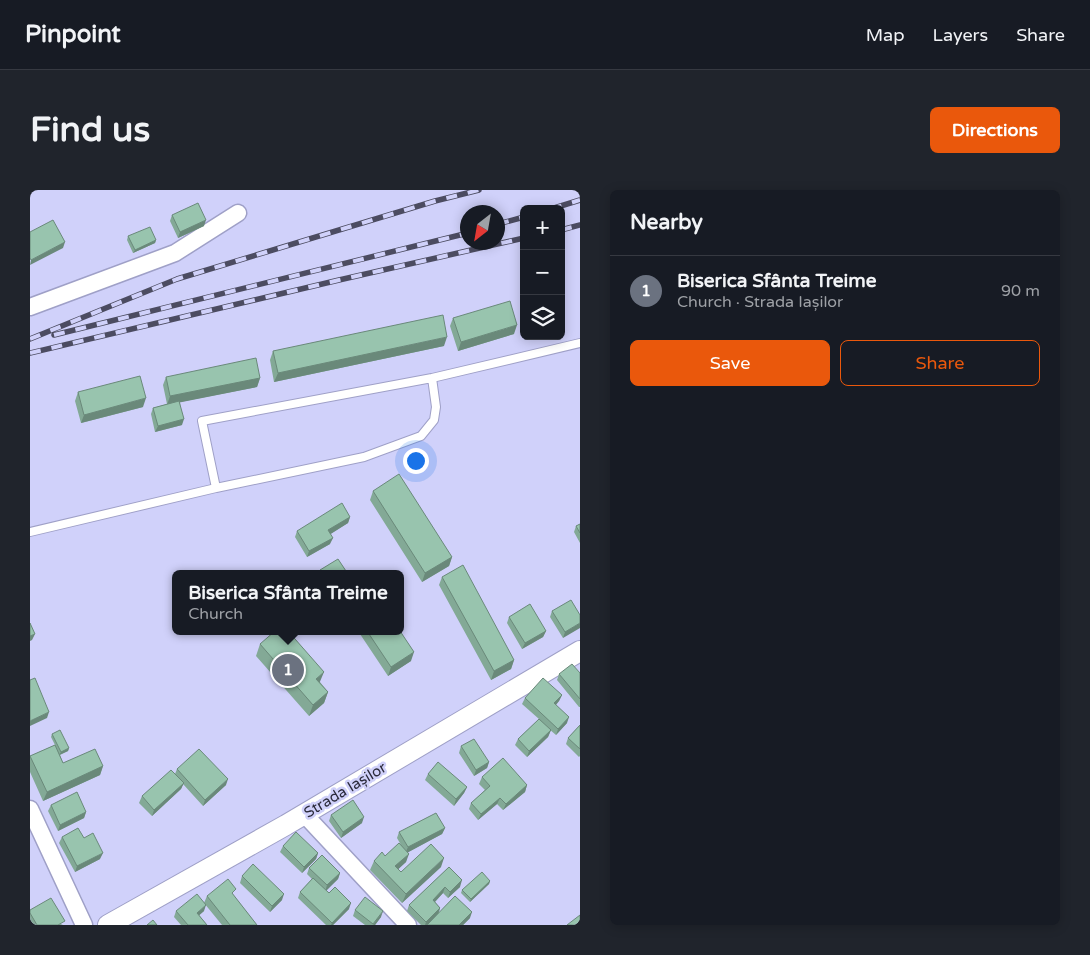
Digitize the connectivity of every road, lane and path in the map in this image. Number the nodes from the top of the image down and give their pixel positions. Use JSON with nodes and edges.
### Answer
{"nodes":[{"id":1,"x":238,"y":212,"type":"dead end"},
{"id":2,"x":30,"y":308,"type":"edge"},
{"id":3,"x":580,"y":343,"type":"edge"},
{"id":4,"x":432,"y":378,"type":"junction"},
{"id":5,"x":216,"y":488,"type":"junction"},
{"id":6,"x":30,"y":532,"type":"edge"},
{"id":7,"x":580,"y":651,"type":"edge"},
{"id":8,"x":30,"y":809,"type":"edge"},
{"id":9,"x":304,"y":814,"type":"junction"},
{"id":10,"x":84,"y":925,"type":"edge"},
{"id":11,"x":108,"y":925,"type":"edge"},
{"id":12,"x":408,"y":925,"type":"edge"}],
"edges":[{"from":1,"to":2,"type":"street"},
{"from":3,"to":4,"type":"lane"},
{"from":4,"to":5,"type":"lane"},
{"from":4,"to":5,"type":"lane"},
{"from":5,"to":6,"type":"lane"},
{"from":7,"to":9,"type":"street","name":"Strada Iașilor"},
{"from":8,"to":10,"type":"street"},
{"from":9,"to":11,"type":"street","name":"Strada Iașilor"},
{"from":9,"to":12,"type":"street"}]}
